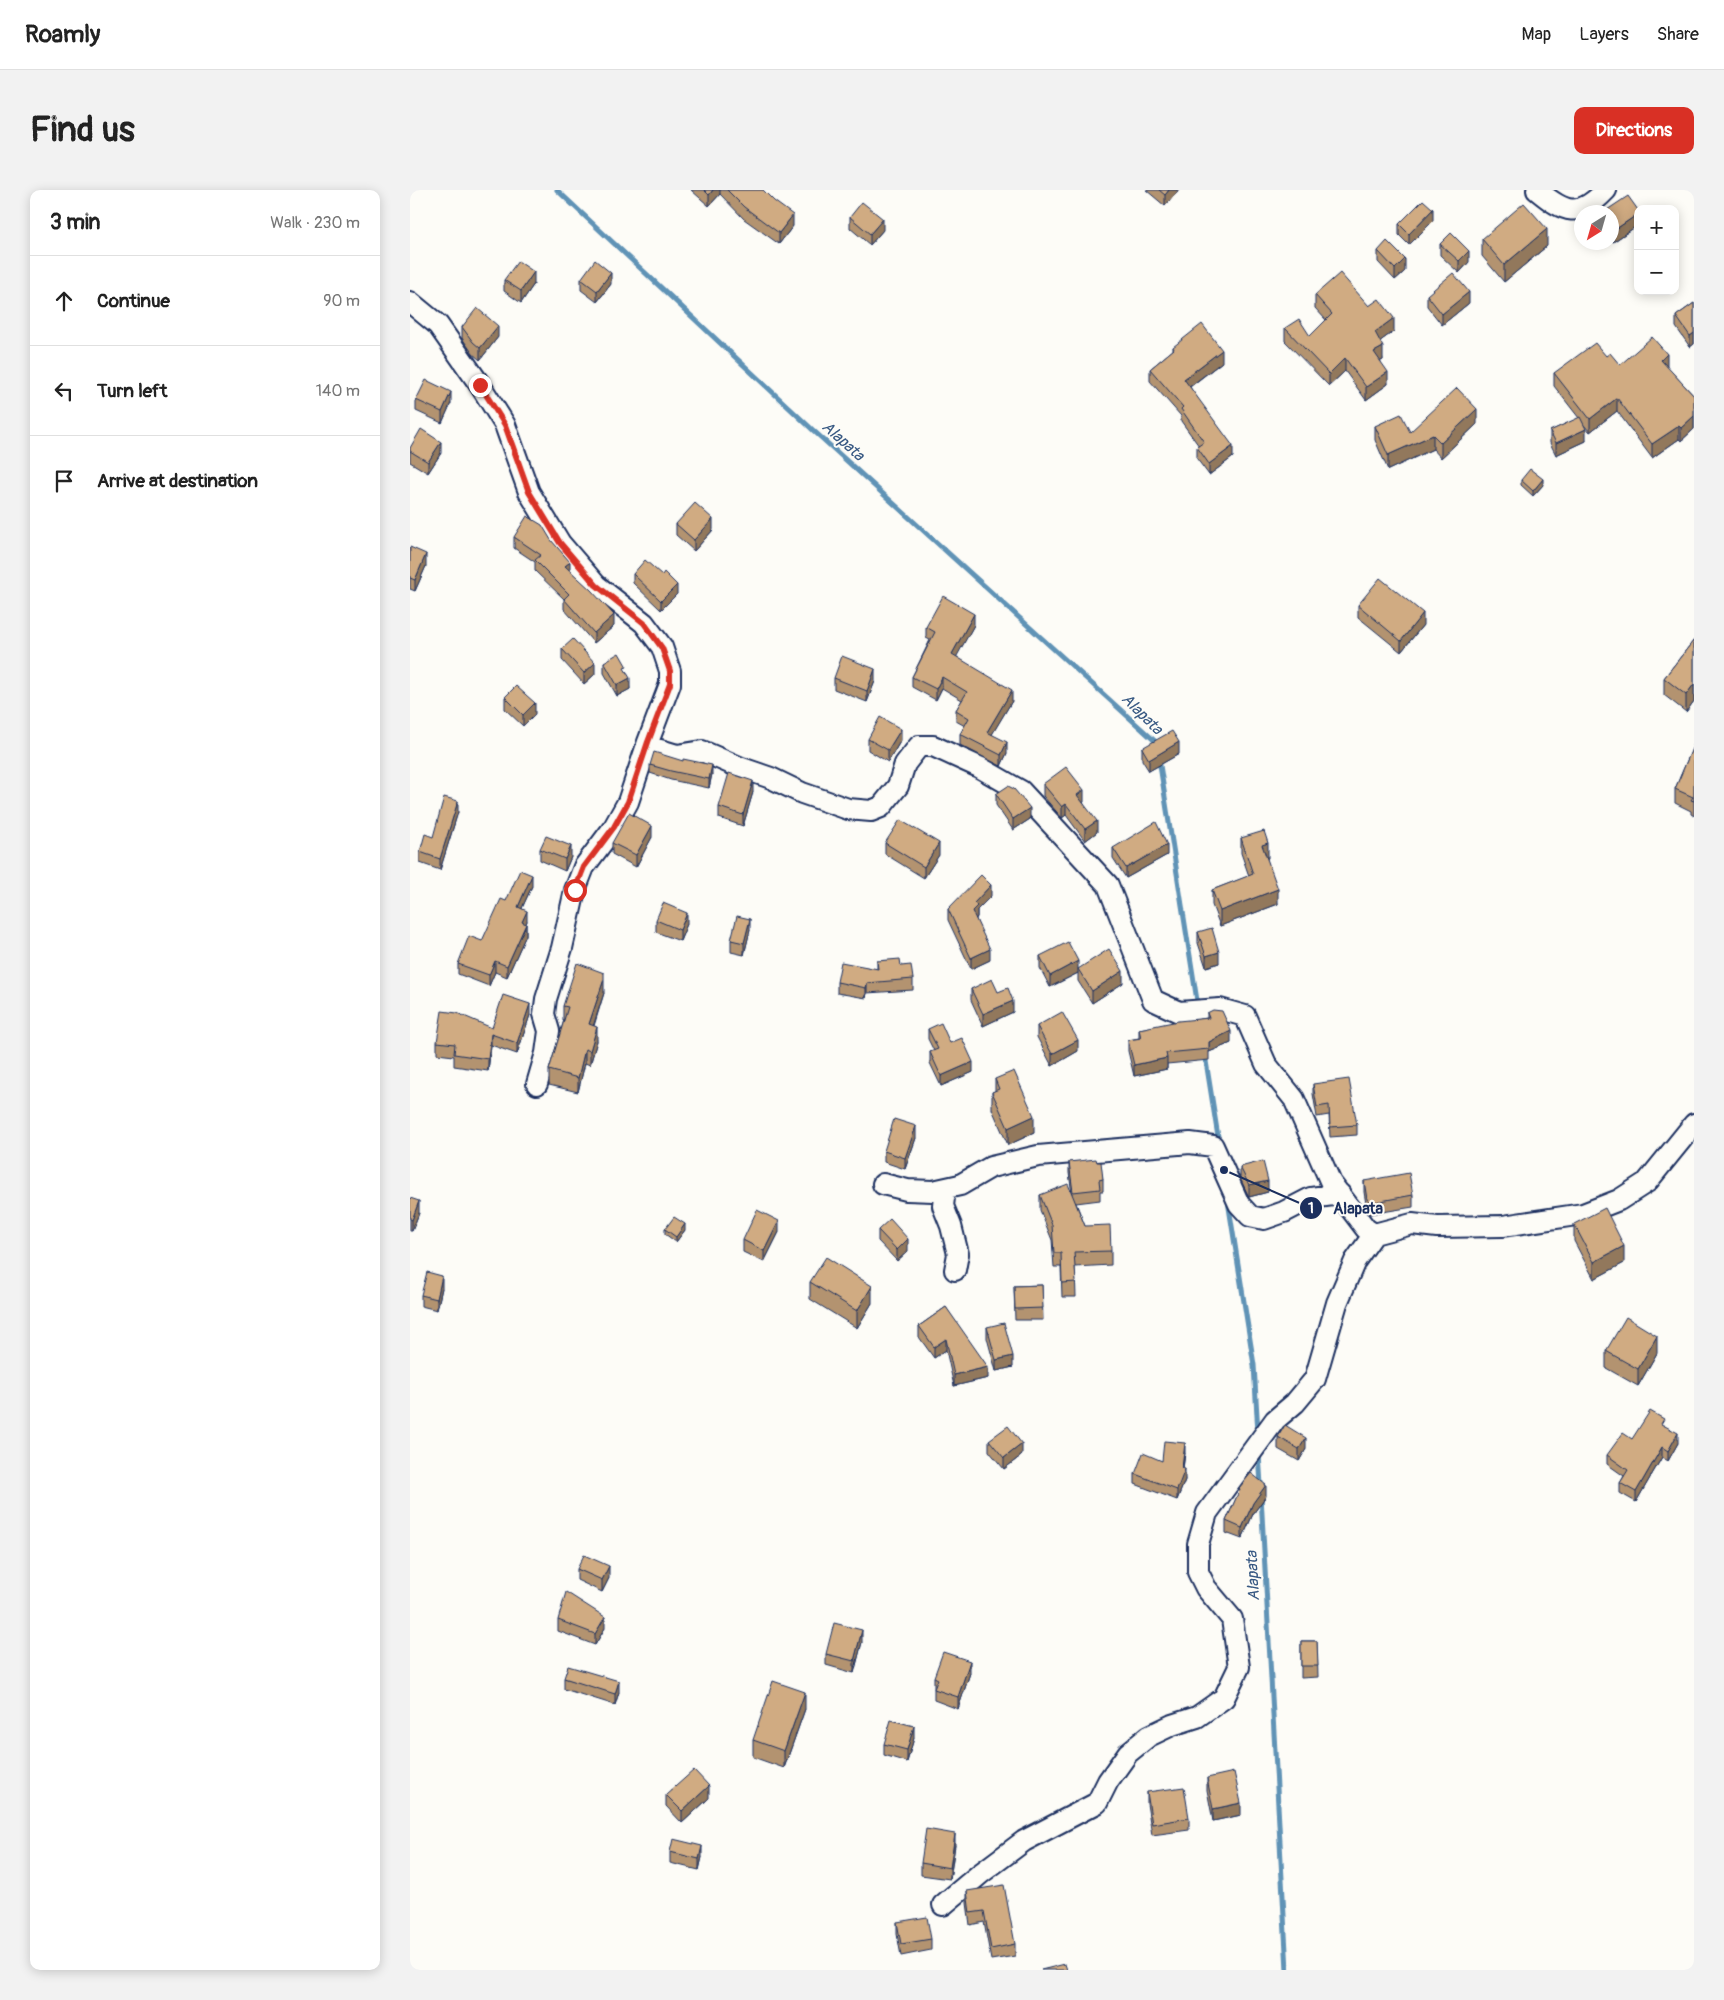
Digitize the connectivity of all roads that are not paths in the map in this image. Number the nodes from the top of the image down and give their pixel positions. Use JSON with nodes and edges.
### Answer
{"nodes":[{"id":1,"x":1537,"y":190,"type":"edge"},
{"id":2,"x":1606,"y":190,"type":"edge"},
{"id":3,"x":410,"y":302,"type":"edge"},
{"id":4,"x":647,"y":746,"type":"junction"},
{"id":5,"x":537,"y":1084,"type":"dead end"},
{"id":6,"x":1694,"y":1124,"type":"edge"},
{"id":7,"x":883,"y":1184,"type":"dead end"},
{"id":8,"x":945,"y":1189,"type":"junction"},
{"id":9,"x":1340,"y":1194,"type":"junction"},
{"id":10,"x":1374,"y":1234,"type":"junction"},
{"id":11,"x":955,"y":1270,"type":"dead end"},
{"id":12,"x":943,"y":1905,"type":"dead end"}],
"edges":[{"from":1,"to":2,"type":"street"},
{"from":3,"to":4,"type":"street"},
{"from":4,"to":5,"type":"street"},
{"from":4,"to":9,"type":"street"},
{"from":6,"to":10,"type":"street"},
{"from":7,"to":8,"type":"street"},
{"from":8,"to":9,"type":"street"},
{"from":8,"to":11,"type":"street"},
{"from":9,"to":10,"type":"street"},
{"from":10,"to":12,"type":"street"}]}
